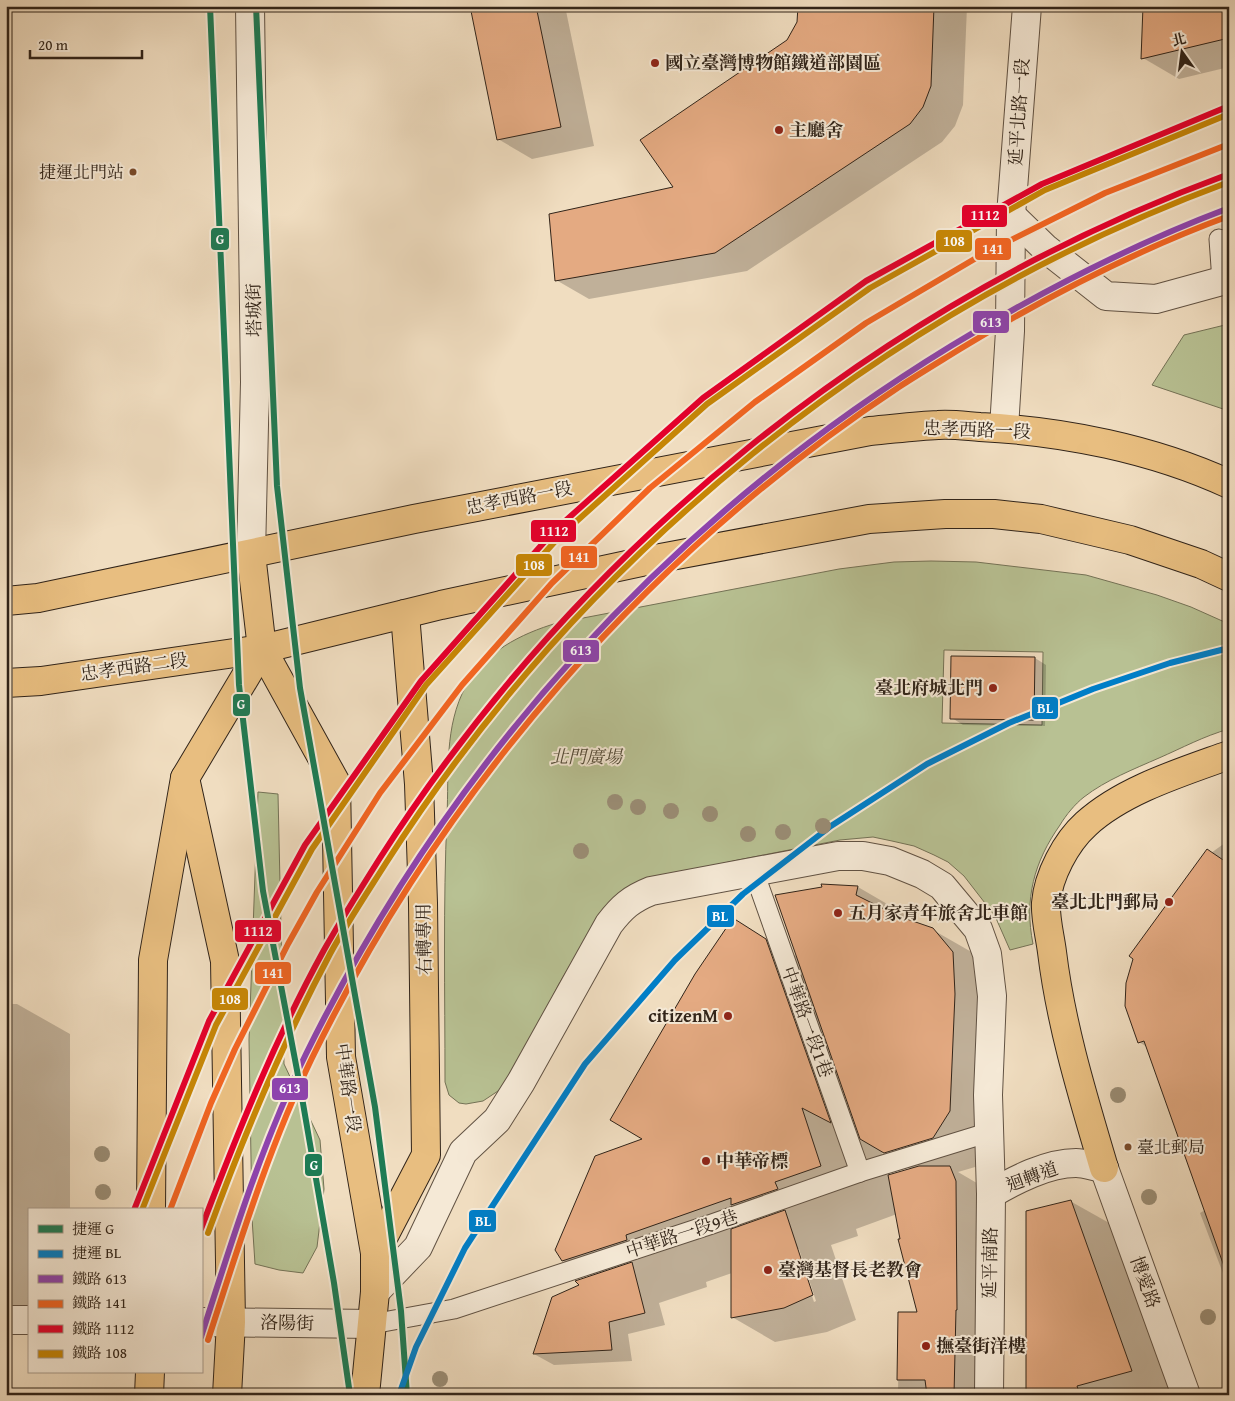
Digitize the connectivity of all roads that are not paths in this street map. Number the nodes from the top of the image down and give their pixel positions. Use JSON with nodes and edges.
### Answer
{"nodes":[{"id":1,"x":250,"y":6,"type":"edge"},
{"id":2,"x":1027,"y":6,"type":"edge"},
{"id":3,"x":1011,"y":215,"type":"junction"},
{"id":4,"x":1219,"y":239,"type":"dead end"},
{"id":5,"x":1225,"y":280,"type":"edge"},
{"id":6,"x":1004,"y":428,"type":"junction"},
{"id":7,"x":1229,"y":484,"type":"edge"},
{"id":8,"x":251,"y":554,"type":"junction"},
{"id":9,"x":1229,"y":576,"type":"edge"},
{"id":10,"x":6,"y":601,"type":"edge"},
{"id":11,"x":405,"y":614,"type":"junction"},
{"id":12,"x":262,"y":648,"type":"junction"},
{"id":13,"x":6,"y":683,"type":"edge"},
{"id":14,"x":1229,"y":755,"type":"edge"},
{"id":15,"x":185,"y":778,"type":"junction"},
{"id":16,"x":754,"y":872,"type":"junction"},
{"id":17,"x":990,"y":1132,"type":"junction"},
{"id":18,"x":1104,"y":1168,"type":"junction"},
{"id":19,"x":860,"y":1172,"type":"junction"},
{"id":20,"x":991,"y":1194,"type":"junction"},
{"id":21,"x":151,"y":1208,"type":"edge"},
{"id":22,"x":375,"y":1254,"type":"junction"},
{"id":23,"x":375,"y":1292,"type":"junction"},
{"id":24,"x":6,"y":1320,"type":"edge"},
{"id":25,"x":28,"y":1320,"type":"edge"},
{"id":26,"x":202,"y":1322,"type":"edge"},
{"id":27,"x":230,"y":1322,"type":"junction"},
{"id":28,"x":372,"y":1324,"type":"junction"},
{"id":29,"x":150,"y":1374,"type":"edge"},
{"id":30,"x":149,"y":1395,"type":"edge"},
{"id":31,"x":227,"y":1395,"type":"edge"},
{"id":32,"x":365,"y":1395,"type":"edge"},
{"id":33,"x":989,"y":1395,"type":"edge"},
{"id":34,"x":1186,"y":1395,"type":"edge"}],
"edges":[{"from":1,"to":8,"type":"street","name":"塔城街"},
{"from":2,"to":3,"type":"street","name":"延平北路一段"},
{"from":3,"to":5,"type":"street"},
{"from":3,"to":6,"type":"street","name":"延平北路一段"},
{"from":4,"to":5,"type":"lane"},
{"from":6,"to":7,"type":"main road","name":"忠孝西路一段"},
{"from":6,"to":8,"type":"main road","name":"忠孝西路一段"},
{"from":8,"to":10,"type":"main road"},
{"from":8,"to":12,"type":"main road","name":"中華路一段"},
{"from":9,"to":11,"type":"main road"},
{"from":11,"to":12,"type":"main road"},
{"from":11,"to":22,"type":"main road","name":"右轉專用"},
{"from":12,"to":13,"type":"main road","name":"忠孝西路二段"},
{"from":12,"to":15,"type":"main road"},
{"from":12,"to":22,"type":"main road","name":"中華路一段"},
{"from":14,"to":18,"type":"main road"},
{"from":15,"to":21,"type":"main road"},
{"from":15,"to":27,"type":"main road"},
{"from":16,"to":17,"type":"street","name":"延平南路"},
{"from":16,"to":19,"type":"lane","name":"中華路一段1巷"},
{"from":16,"to":23,"type":"street","name":"延平南路"},
{"from":17,"to":19,"type":"lane","name":"中華路一段9巷"},
{"from":17,"to":20,"type":"street","name":"延平南路"},
{"from":18,"to":20,"type":"street","name":"迴轉道"},
{"from":18,"to":34,"type":"street","name":"博愛路"},
{"from":19,"to":28,"type":"lane","name":"中華路一段9巷"},
{"from":20,"to":33,"type":"street","name":"延平南路"},
{"from":22,"to":23,"type":"main road","name":"中華路一段"},
{"from":23,"to":28,"type":"main road","name":"中華路一段"},
{"from":24,"to":25,"type":"street"},
{"from":26,"to":27,"type":"street","name":"洛陽街"},
{"from":27,"to":28,"type":"street","name":"洛陽街"},
{"from":27,"to":31,"type":"main road"},
{"from":28,"to":32,"type":"main road","name":"中華路一段"},
{"from":29,"to":30,"type":"main road"}]}
